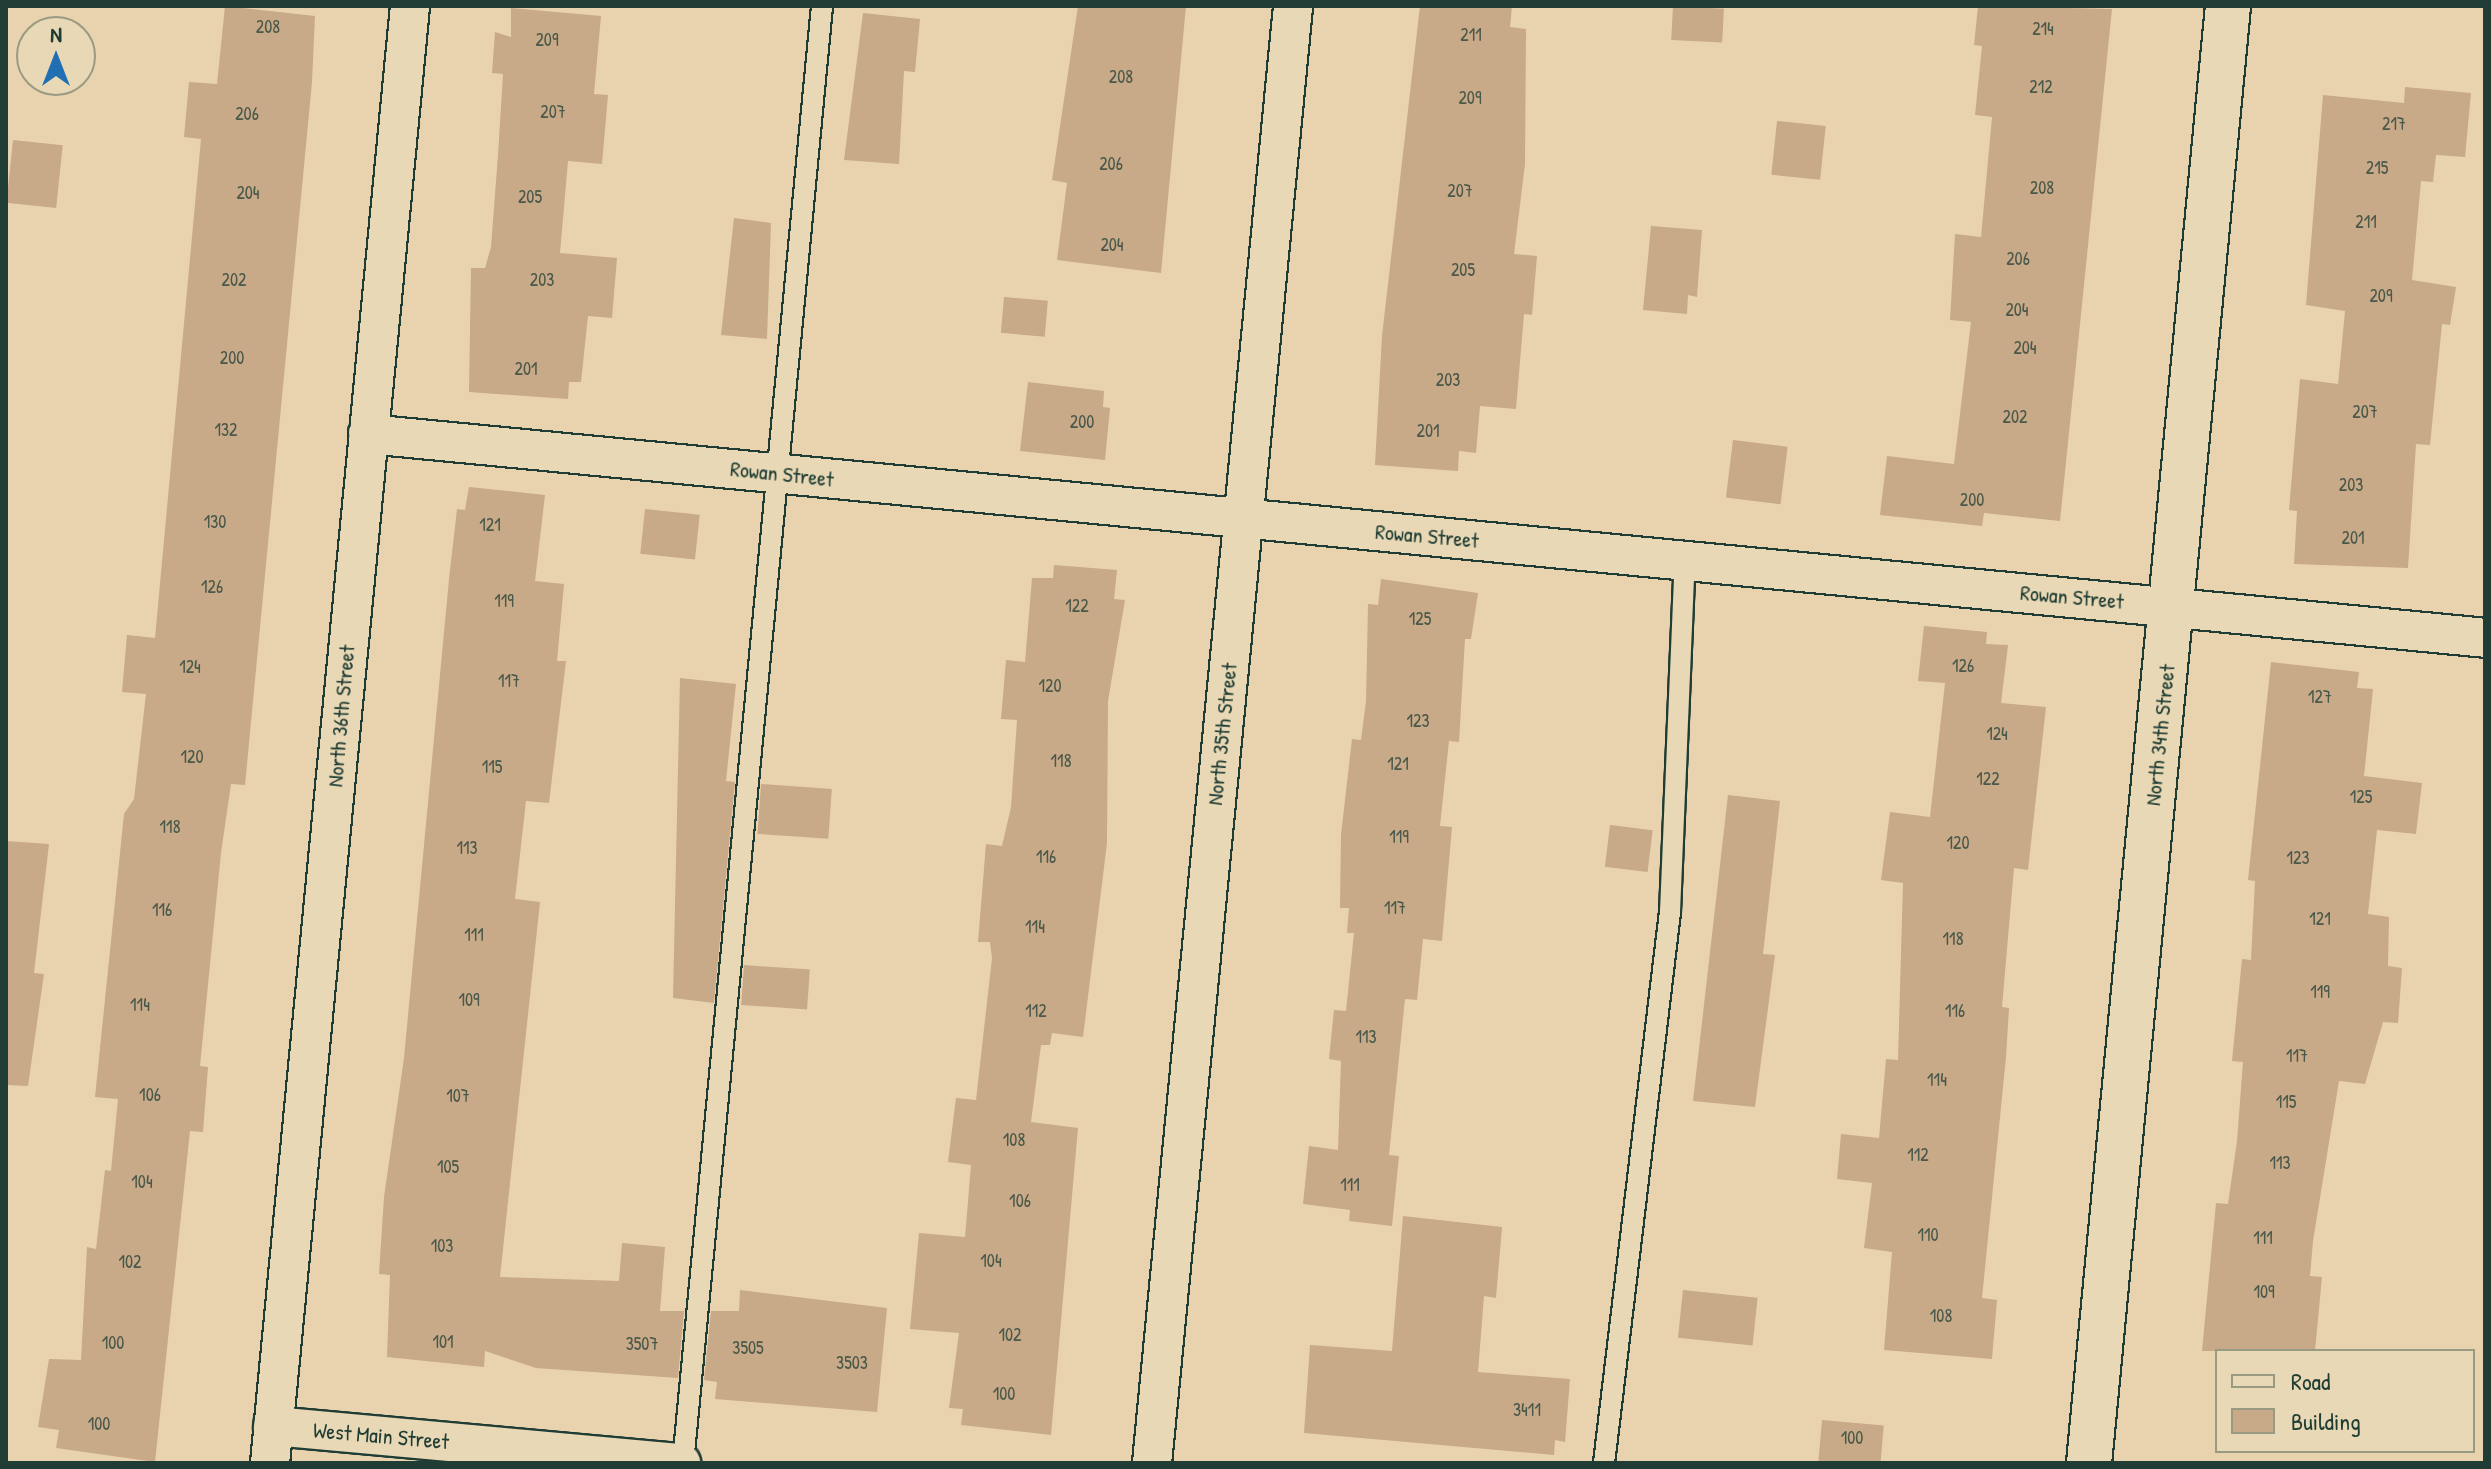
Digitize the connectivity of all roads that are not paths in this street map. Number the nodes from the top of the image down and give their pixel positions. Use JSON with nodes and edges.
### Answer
{"nodes":[{"id":1,"x":410,"y":6,"type":"edge"},
{"id":2,"x":822,"y":6,"type":"edge"},
{"id":3,"x":1293,"y":6,"type":"edge"},
{"id":4,"x":2228,"y":6,"type":"edge"},
{"id":5,"x":368,"y":434,"type":"junction"},
{"id":6,"x":778,"y":473,"type":"junction"},
{"id":7,"x":1243,"y":519,"type":"junction"},
{"id":8,"x":1685,"y":561,"type":"junction"},
{"id":9,"x":2172,"y":606,"type":"junction"},
{"id":10,"x":2485,"y":638,"type":"edge"},
{"id":11,"x":271,"y":1445,"type":"edge"},
{"id":12,"x":682,"y":1463,"type":"edge"},
{"id":13,"x":1152,"y":1463,"type":"edge"},
{"id":14,"x":1604,"y":1463,"type":"edge"},
{"id":15,"x":2089,"y":1463,"type":"edge"}],
"edges":[{"from":1,"to":5,"type":"street","name":"North 36th Street"},
{"from":2,"to":6,"type":"lane"},
{"from":3,"to":7,"type":"street","name":"North 35th Street"},
{"from":4,"to":9,"type":"street","name":"North 34th Street"},
{"from":5,"to":6,"type":"street","name":"Rowan Street"},
{"from":5,"to":11,"type":"street","name":"North 36th Street"},
{"from":6,"to":7,"type":"street","name":"Rowan Street"},
{"from":6,"to":12,"type":"lane"},
{"from":7,"to":8,"type":"street","name":"Rowan Street"},
{"from":7,"to":13,"type":"street","name":"North 35th Street"},
{"from":8,"to":9,"type":"street","name":"Rowan Street"},
{"from":8,"to":14,"type":"lane"},
{"from":9,"to":10,"type":"street","name":"Rowan Street"},
{"from":9,"to":15,"type":"street","name":"North 34th Street"},
{"from":11,"to":12,"type":"street","name":"West Main Street"}]}
